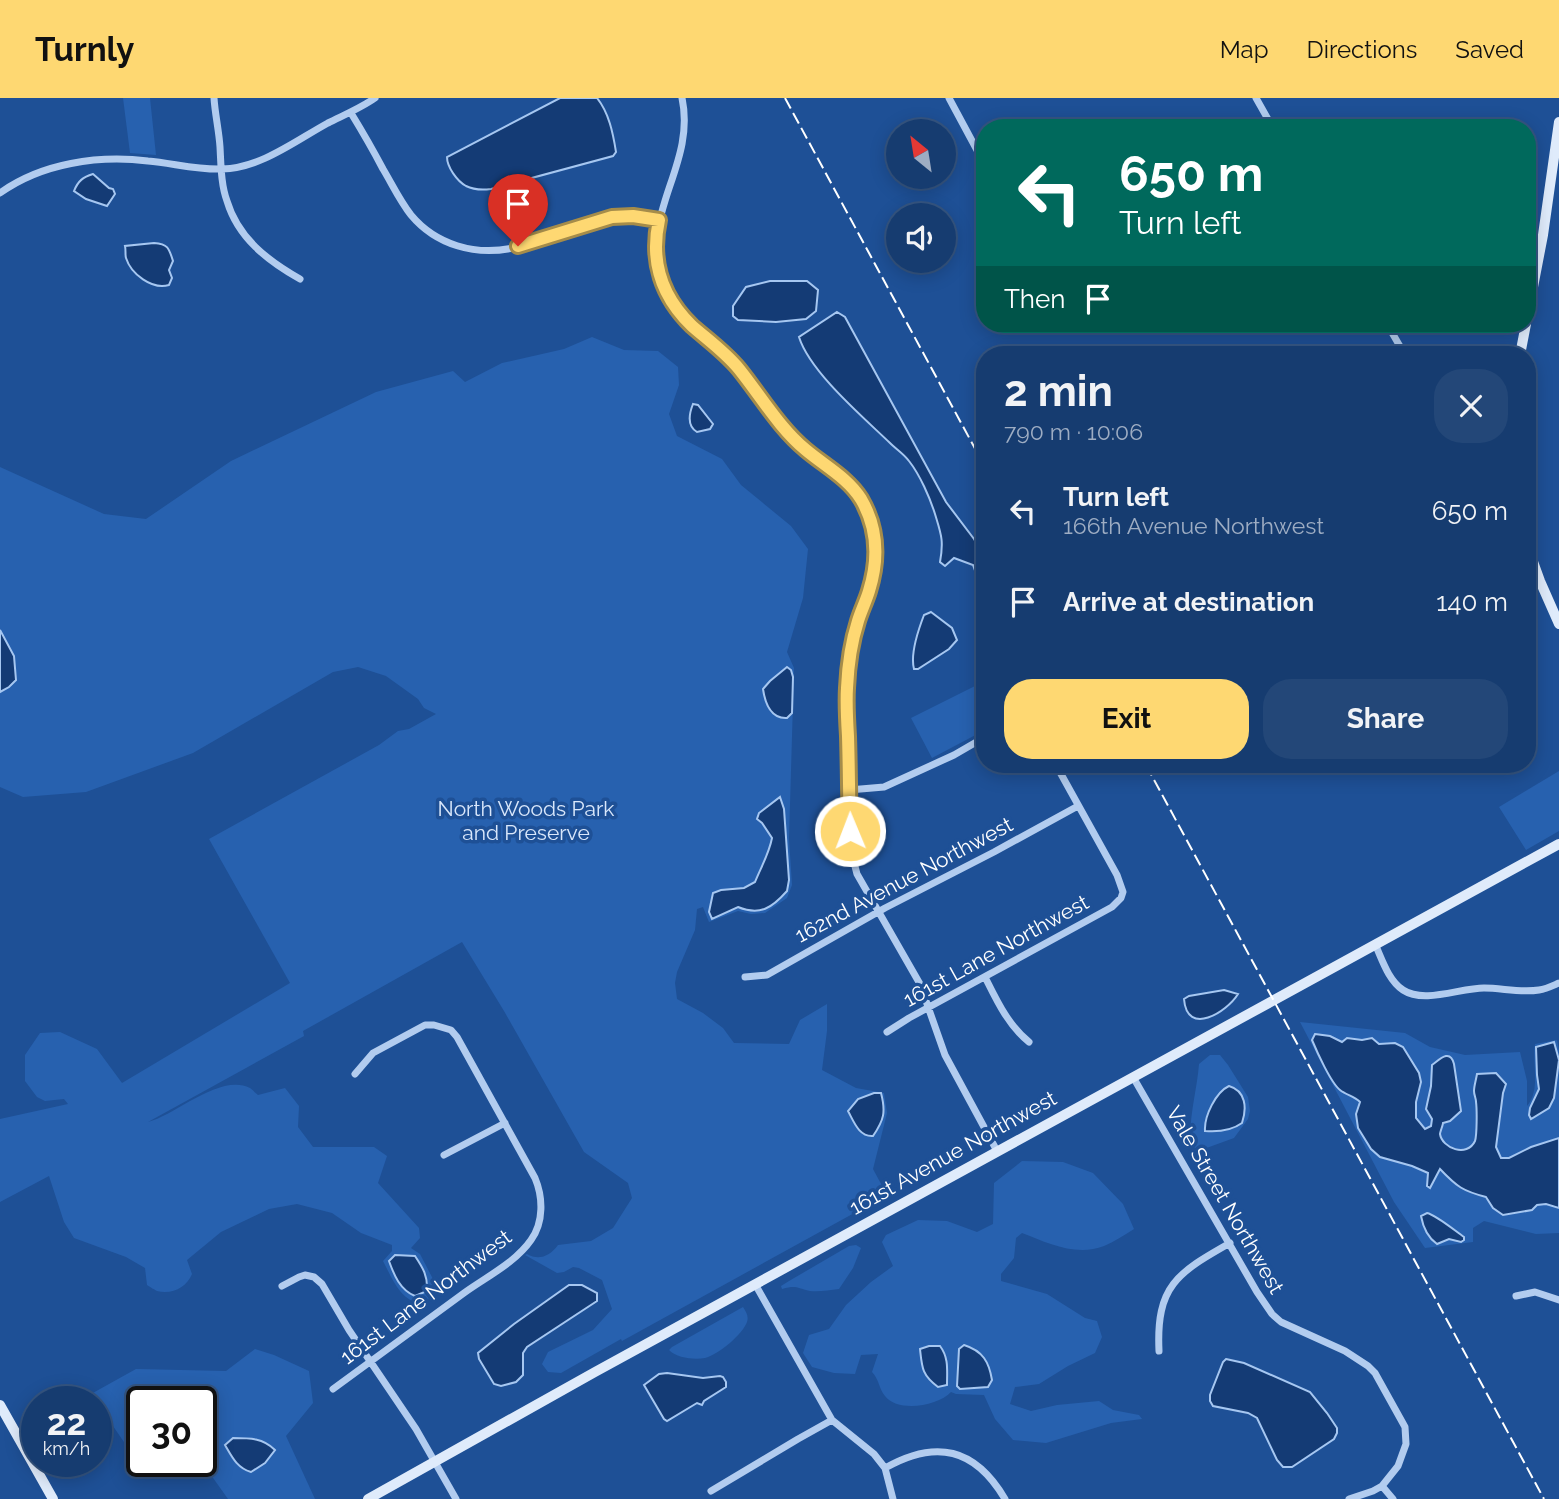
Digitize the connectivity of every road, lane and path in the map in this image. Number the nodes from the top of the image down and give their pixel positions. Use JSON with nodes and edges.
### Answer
{"nodes":[{"id":1,"x":215,"y":98,"type":"edge"},
{"id":2,"x":375,"y":98,"type":"edge"},
{"id":3,"x":682,"y":98,"type":"edge"},
{"id":4,"x":949,"y":98,"type":"edge"},
{"id":5,"x":1256,"y":98,"type":"edge"},
{"id":6,"x":351,"y":113,"type":"junction"},
{"id":7,"x":1268,"y":119,"type":"edge"},
{"id":8,"x":1559,"y":122,"type":"edge"},
{"id":9,"x":976,"y":148,"type":"edge"},
{"id":10,"x":222,"y":169,"type":"junction"},
{"id":11,"x":0,"y":193,"type":"edge"},
{"id":12,"x":659,"y":220,"type":"junction"},
{"id":13,"x":1536,"y":271,"type":"edge"},
{"id":14,"x":300,"y":279,"type":"dead end"},
{"id":15,"x":1536,"y":570,"type":"edge"},
{"id":16,"x":1559,"y":624,"type":"edge"},
{"id":17,"x":976,"y":742,"type":"edge"},
{"id":18,"x":1060,"y":773,"type":"edge"},
{"id":19,"x":849,"y":790,"type":"junction"},
{"id":20,"x":1078,"y":806,"type":"junction"},
{"id":21,"x":1559,"y":844,"type":"edge"},
{"id":22,"x":878,"y":912,"type":"junction"},
{"id":23,"x":1375,"y":944,"type":"junction"},
{"id":24,"x":745,"y":977,"type":"dead end"},
{"id":25,"x":985,"y":977,"type":"junction"},
{"id":26,"x":1559,"y":983,"type":"edge"},
{"id":27,"x":929,"y":1009,"type":"junction"},
{"id":28,"x":887,"y":1032,"type":"dead end"},
{"id":29,"x":1029,"y":1042,"type":"dead end"},
{"id":30,"x":355,"y":1074,"type":"dead end"},
{"id":31,"x":1133,"y":1077,"type":"junction"},
{"id":32,"x":505,"y":1124,"type":"junction"},
{"id":33,"x":997,"y":1151,"type":"junction"},
{"id":34,"x":444,"y":1155,"type":"dead end"},
{"id":35,"x":1230,"y":1244,"type":"junction"},
{"id":36,"x":755,"y":1284,"type":"junction"},
{"id":37,"x":282,"y":1286,"type":"dead end"},
{"id":38,"x":1517,"y":1296,"type":"dead end"},
{"id":39,"x":1559,"y":1300,"type":"edge"},
{"id":40,"x":1159,"y":1351,"type":"dead end"},
{"id":41,"x":371,"y":1361,"type":"junction"},
{"id":42,"x":333,"y":1390,"type":"dead end"},
{"id":43,"x":0,"y":1405,"type":"edge"},
{"id":44,"x":832,"y":1420,"type":"junction"},
{"id":45,"x":435,"y":1462,"type":"junction"},
{"id":46,"x":885,"y":1468,"type":"junction"},
{"id":47,"x":1382,"y":1486,"type":"junction"},
{"id":48,"x":711,"y":1491,"type":"dead end"},
{"id":49,"x":53,"y":1499,"type":"edge"},
{"id":50,"x":368,"y":1499,"type":"edge"},
{"id":51,"x":456,"y":1499,"type":"edge"},
{"id":52,"x":893,"y":1499,"type":"edge"},
{"id":53,"x":1004,"y":1499,"type":"edge"},
{"id":54,"x":1349,"y":1499,"type":"edge"},
{"id":55,"x":1393,"y":1499,"type":"edge"}],
"edges":[{"from":1,"to":10,"type":"street"},
{"from":2,"to":6,"type":"street"},
{"from":3,"to":12,"type":"street"},
{"from":4,"to":9,"type":"street"},
{"from":5,"to":7,"type":"street"},
{"from":6,"to":10,"type":"street"},
{"from":6,"to":12,"type":"street"},
{"from":8,"to":13,"type":"main road"},
{"from":10,"to":11,"type":"street"},
{"from":10,"to":14,"type":"street"},
{"from":12,"to":19,"type":"street"},
{"from":15,"to":16,"type":"main road"},
{"from":17,"to":19,"type":"street"},
{"from":18,"to":20,"type":"street"},
{"from":19,"to":22,"type":"street"},
{"from":20,"to":22,"type":"street","name":"162nd Avenue Northwest"},
{"from":20,"to":25,"type":"street","name":"161st Lane Northwest"},
{"from":21,"to":23,"type":"main road","name":"161st Avenue Northwest"},
{"from":22,"to":24,"type":"street","name":"162nd Avenue Northwest"},
{"from":22,"to":27,"type":"street"},
{"from":23,"to":26,"type":"street"},
{"from":23,"to":31,"type":"main road","name":"161st Avenue Northwest"},
{"from":25,"to":27,"type":"street","name":"161st Lane Northwest"},
{"from":25,"to":29,"type":"street"},
{"from":27,"to":28,"type":"street","name":"161st Lane Northwest"},
{"from":27,"to":33,"type":"street"},
{"from":30,"to":32,"type":"street","name":"161st Lane Northwest"},
{"from":31,"to":33,"type":"main road","name":"161st Avenue Northwest"},
{"from":31,"to":35,"type":"street","name":"Vale Street Northwest"},
{"from":32,"to":34,"type":"street"},
{"from":32,"to":41,"type":"street","name":"161st Lane Northwest"},
{"from":33,"to":36,"type":"main road","name":"161st Avenue Northwest"},
{"from":35,"to":40,"type":"street"},
{"from":35,"to":47,"type":"street","name":"Vale Street Northwest"},
{"from":36,"to":44,"type":"street"},
{"from":36,"to":45,"type":"main road","name":"161st Avenue Northwest"},
{"from":37,"to":41,"type":"street"},
{"from":38,"to":39,"type":"street"},
{"from":41,"to":42,"type":"street","name":"161st Lane Northwest"},
{"from":41,"to":45,"type":"street"},
{"from":43,"to":49,"type":"main road"},
{"from":44,"to":46,"type":"street"},
{"from":44,"to":48,"type":"street"},
{"from":45,"to":50,"type":"main road","name":"161st Avenue Northwest"},
{"from":45,"to":51,"type":"street"},
{"from":46,"to":52,"type":"street"},
{"from":46,"to":53,"type":"street"},
{"from":47,"to":54,"type":"street"},
{"from":47,"to":55,"type":"street"}]}
